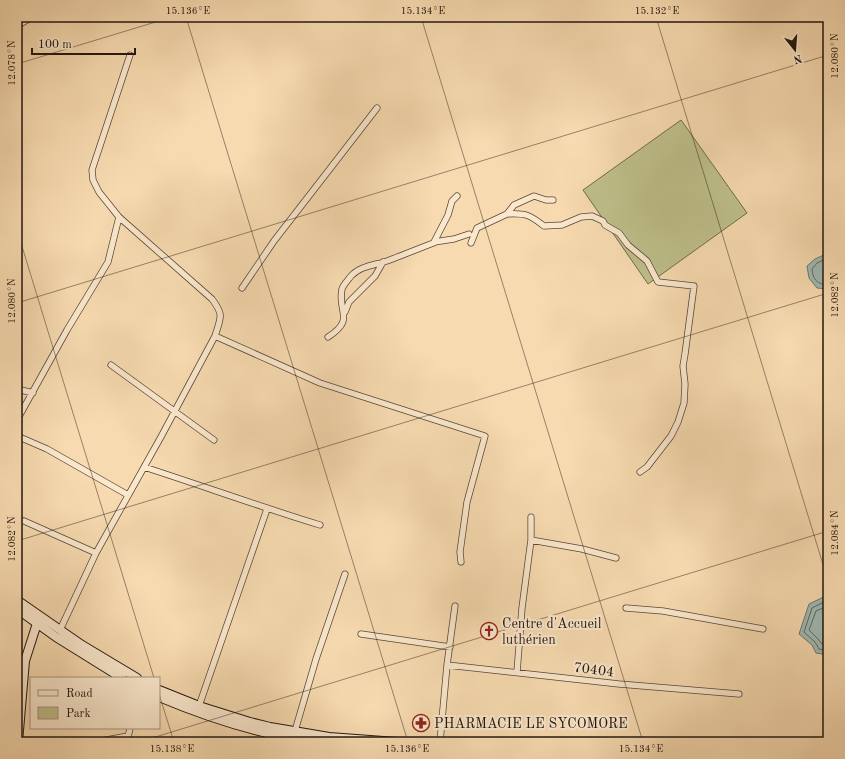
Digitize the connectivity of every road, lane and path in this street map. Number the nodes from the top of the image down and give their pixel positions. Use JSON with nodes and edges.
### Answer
{"nodes":[{"id":1,"x":32,"y":17,"type":"edge"},
{"id":2,"x":17,"y":26,"type":"edge"},
{"id":3,"x":130,"y":55,"type":"dead end"},
{"id":4,"x":377,"y":108,"type":"dead end"},
{"id":5,"x":456,"y":196,"type":"dead end"},
{"id":6,"x":553,"y":200,"type":"dead end"},
{"id":7,"x":507,"y":214,"type":"junction"},
{"id":8,"x":119,"y":217,"type":"junction"},
{"id":9,"x":470,"y":234,"type":"dead end"},
{"id":10,"x":436,"y":242,"type":"junction"},
{"id":11,"x":472,"y":243,"type":"dead end"},
{"id":12,"x":383,"y":262,"type":"junction"},
{"id":13,"x":242,"y":288,"type":"dead end"},
{"id":14,"x":344,"y":314,"type":"junction"},
{"id":15,"x":215,"y":336,"type":"junction"},
{"id":16,"x":328,"y":337,"type":"dead end"},
{"id":17,"x":111,"y":365,"type":"dead end"},
{"id":18,"x":17,"y":389,"type":"edge"},
{"id":19,"x":33,"y":393,"type":"junction"},
{"id":20,"x":175,"y":411,"type":"junction"},
{"id":21,"x":17,"y":420,"type":"edge"},
{"id":22,"x":17,"y":436,"type":"edge"},
{"id":23,"x":214,"y":440,"type":"dead end"},
{"id":24,"x":144,"y":467,"type":"junction"},
{"id":25,"x":640,"y":472,"type":"dead end"},
{"id":26,"x":128,"y":495,"type":"junction"},
{"id":27,"x":266,"y":509,"type":"junction"},
{"id":28,"x":531,"y":517,"type":"dead end"},
{"id":29,"x":24,"y":521,"type":"dead end"},
{"id":30,"x":320,"y":525,"type":"dead end"},
{"id":31,"x":531,"y":540,"type":"junction"},
{"id":32,"x":96,"y":553,"type":"junction"},
{"id":33,"x":616,"y":558,"type":"dead end"},
{"id":34,"x":461,"y":562,"type":"dead end"},
{"id":35,"x":345,"y":574,"type":"dead end"},
{"id":36,"x":17,"y":600,"type":"edge"},
{"id":37,"x":455,"y":606,"type":"dead end"},
{"id":38,"x":626,"y":608,"type":"dead end"},
{"id":39,"x":17,"y":609,"type":"edge"},
{"id":40,"x":38,"y":620,"type":"junction"},
{"id":41,"x":763,"y":629,"type":"dead end"},
{"id":42,"x":60,"y":630,"type":"junction"},
{"id":43,"x":361,"y":634,"type":"dead end"},
{"id":44,"x":450,"y":647,"type":"junction"},
{"id":45,"x":447,"y":665,"type":"junction"},
{"id":46,"x":517,"y":672,"type":"junction"},
{"id":47,"x":120,"y":677,"type":"edge"},
{"id":48,"x":135,"y":677,"type":"edge"},
{"id":49,"x":160,"y":690,"type":"edge"},
{"id":50,"x":739,"y":694,"type":"dead end"},
{"id":51,"x":160,"y":697,"type":"edge"},
{"id":52,"x":199,"y":706,"type":"junction"},
{"id":53,"x":130,"y":729,"type":"edge"},
{"id":54,"x":295,"y":731,"type":"junction"},
{"id":55,"x":128,"y":739,"type":"edge"},
{"id":56,"x":287,"y":740,"type":"edge"},
{"id":57,"x":18,"y":742,"type":"edge"},
{"id":58,"x":95,"y":742,"type":"edge"},
{"id":59,"x":315,"y":742,"type":"edge"},
{"id":60,"x":398,"y":742,"type":"edge"},
{"id":61,"x":440,"y":742,"type":"edge"}],
"edges":[{"from":1,"to":2,"type":"street"},
{"from":3,"to":8,"type":"street"},
{"from":4,"to":13,"type":"street"},
{"from":5,"to":10,"type":"street"},
{"from":6,"to":7,"type":"street"},
{"from":7,"to":11,"type":"street"},
{"from":7,"to":25,"type":"street"},
{"from":8,"to":15,"type":"street"},
{"from":8,"to":19,"type":"street"},
{"from":9,"to":10,"type":"street"},
{"from":10,"to":12,"type":"street"},
{"from":12,"to":14,"type":"street"},
{"from":12,"to":14,"type":"street"},
{"from":14,"to":16,"type":"street"},
{"from":15,"to":20,"type":"street"},
{"from":15,"to":34,"type":"street"},
{"from":17,"to":20,"type":"street"},
{"from":18,"to":19,"type":"street"},
{"from":19,"to":21,"type":"street"},
{"from":20,"to":23,"type":"street"},
{"from":20,"to":24,"type":"street"},
{"from":22,"to":26,"type":"street"},
{"from":24,"to":26,"type":"street"},
{"from":24,"to":27,"type":"street"},
{"from":26,"to":32,"type":"street"},
{"from":27,"to":30,"type":"street"},
{"from":27,"to":52,"type":"street"},
{"from":28,"to":31,"type":"street"},
{"from":29,"to":32,"type":"street"},
{"from":31,"to":33,"type":"street"},
{"from":31,"to":46,"type":"street"},
{"from":32,"to":42,"type":"street"},
{"from":35,"to":54,"type":"street"},
{"from":36,"to":40,"type":"main road"},
{"from":37,"to":44,"type":"street"},
{"from":38,"to":41,"type":"street"},
{"from":39,"to":40,"type":"main road"},
{"from":40,"to":42,"type":"main road"},
{"from":40,"to":47,"type":"main road"},
{"from":40,"to":57,"type":"main road"},
{"from":42,"to":48,"type":"main road"},
{"from":43,"to":44,"type":"street"},
{"from":44,"to":45,"type":"street"},
{"from":45,"to":46,"type":"street","name":"70404"},
{"from":45,"to":61,"type":"street"},
{"from":46,"to":50,"type":"street","name":"70404"},
{"from":49,"to":52,"type":"main road"},
{"from":51,"to":56,"type":"main road"},
{"from":52,"to":54,"type":"main road"},
{"from":53,"to":55,"type":"street"},
{"from":54,"to":60,"type":"main road"},
{"from":55,"to":58,"type":"street"},
{"from":56,"to":59,"type":"main road"}]}
